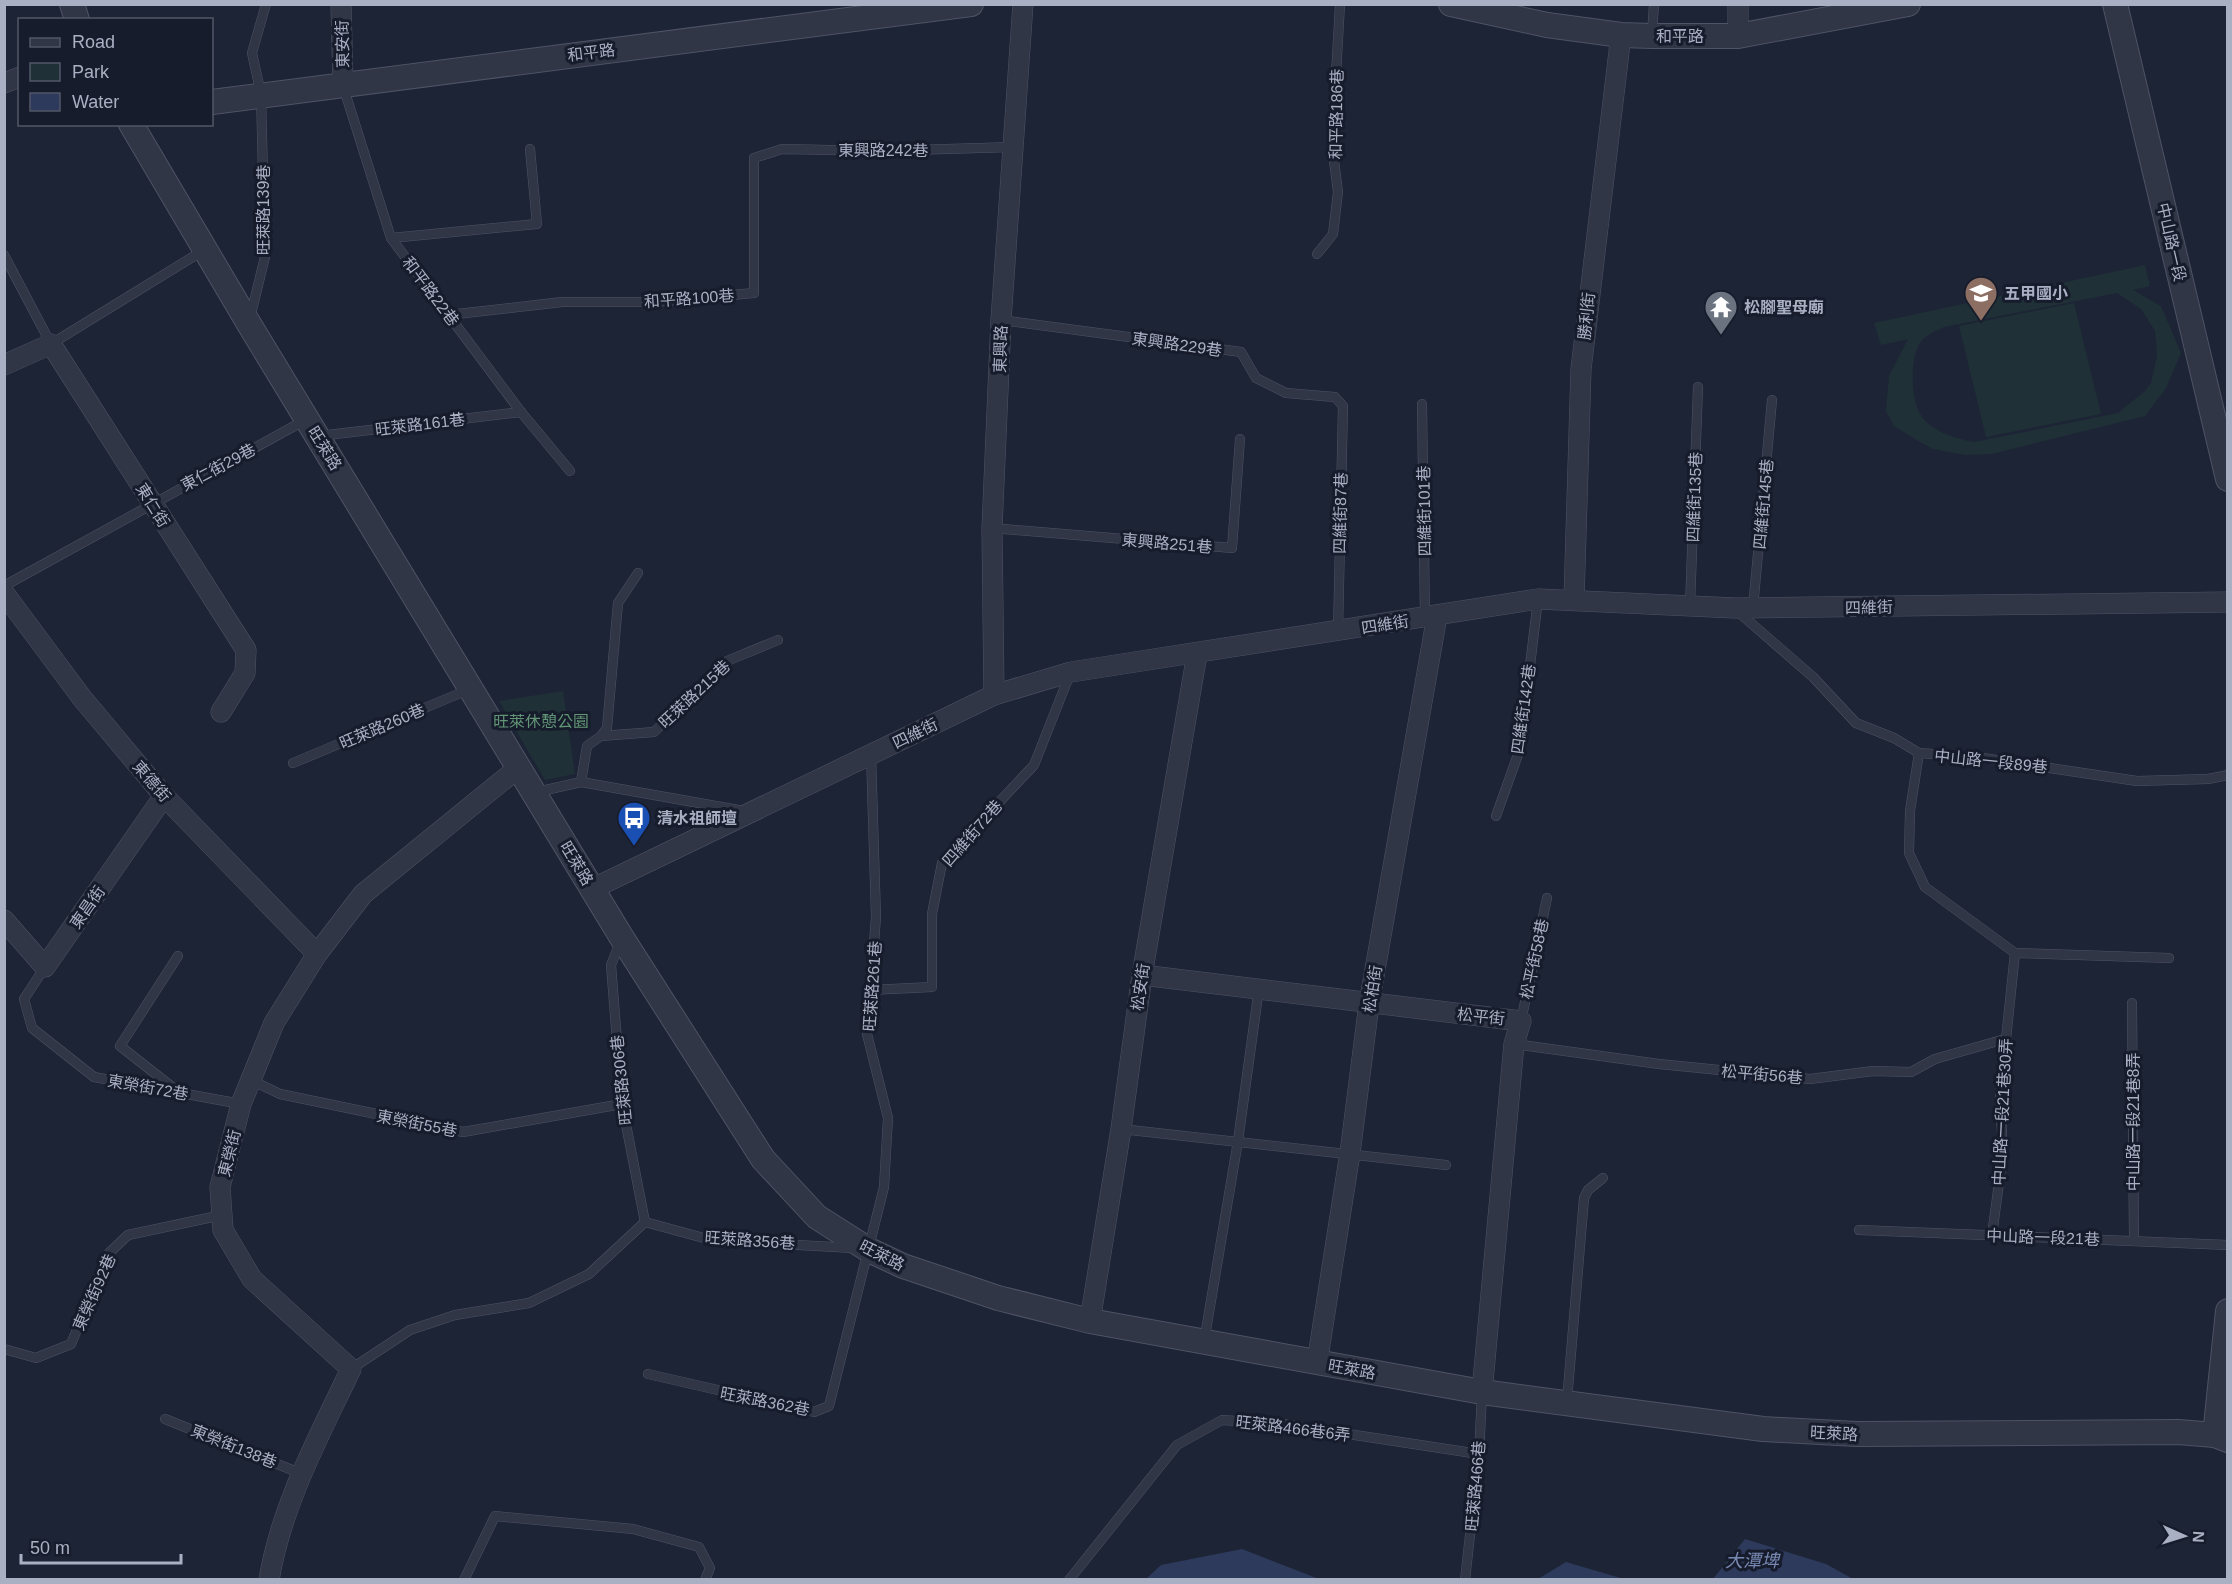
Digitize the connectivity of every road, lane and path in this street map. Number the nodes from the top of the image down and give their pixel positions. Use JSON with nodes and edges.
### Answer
{"nodes":[{"id":1,"x":266,"y":4,"type":"edge"},
{"id":2,"x":341,"y":4,"type":"edge"},
{"id":3,"x":971,"y":4,"type":"edge"},
{"id":4,"x":1023,"y":4,"type":"edge"},
{"id":5,"x":1340,"y":4,"type":"edge"},
{"id":6,"x":1451,"y":4,"type":"edge"},
{"id":7,"x":1654,"y":4,"type":"edge"},
{"id":8,"x":1738,"y":4,"type":"edge"},
{"id":9,"x":1908,"y":4,"type":"edge"},
{"id":10,"x":2115,"y":4,"type":"edge"},
{"id":11,"x":1494,"y":9,"type":"edge"},
{"id":12,"x":1621,"y":35,"type":"junction"},
{"id":13,"x":1652,"y":36,"type":"junction"},
{"id":14,"x":1738,"y":36,"type":"junction"},
{"id":15,"x":343,"y":84,"type":"junction"},
{"id":16,"x":261,"y":94,"type":"junction"},
{"id":17,"x":213,"y":102,"type":"edge"},
{"id":18,"x":132,"y":126,"type":"edge"},
{"id":19,"x":1014,"y":147,"type":"junction"},
{"id":20,"x":530,"y":149,"type":"dead end"},
{"id":21,"x":754,"y":158,"type":"joint"},
{"id":22,"x":391,"y":238,"type":"junction"},
{"id":23,"x":205,"y":249,"type":"junction"},
{"id":24,"x":1317,"y":254,"type":"dead end"},
{"id":25,"x":4,"y":255,"type":"edge"},
{"id":26,"x":448,"y":315,"type":"junction"},
{"id":27,"x":1001,"y":320,"type":"junction"},
{"id":28,"x":249,"y":324,"type":"junction"},
{"id":29,"x":51,"y":344,"type":"junction"},
{"id":30,"x":4,"y":365,"type":"edge"},
{"id":31,"x":1698,"y":387,"type":"dead end"},
{"id":32,"x":1335,"y":397,"type":"joint"},
{"id":33,"x":1772,"y":400,"type":"dead end"},
{"id":34,"x":1422,"y":404,"type":"dead end"},
{"id":35,"x":521,"y":412,"type":"junction"},
{"id":36,"x":313,"y":428,"type":"junction"},
{"id":37,"x":1240,"y":439,"type":"dead end"},
{"id":38,"x":2226,"y":466,"type":"edge"},
{"id":39,"x":570,"y":471,"type":"dead end"},
{"id":40,"x":152,"y":502,"type":"junction"},
{"id":41,"x":992,"y":528,"type":"junction"},
{"id":42,"x":638,"y":573,"type":"dead end"},
{"id":43,"x":4,"y":586,"type":"edge"},
{"id":44,"x":4,"y":594,"type":"edge"},
{"id":45,"x":1538,"y":599,"type":"junction"},
{"id":46,"x":1574,"y":599,"type":"junction"},
{"id":47,"x":2228,"y":602,"type":"edge"},
{"id":48,"x":1690,"y":606,"type":"junction"},
{"id":49,"x":1744,"y":608,"type":"junction"},
{"id":50,"x":1431,"y":617,"type":"junction"},
{"id":51,"x":1338,"y":632,"type":"junction"},
{"id":52,"x":778,"y":640,"type":"dead end"},
{"id":53,"x":1197,"y":654,"type":"junction"},
{"id":54,"x":1071,"y":672,"type":"junction"},
{"id":55,"x":470,"y":689,"type":"junction"},
{"id":56,"x":994,"y":695,"type":"junction"},
{"id":57,"x":221,"y":712,"type":"dead end"},
{"id":58,"x":601,"y":736,"type":"junction"},
{"id":59,"x":1920,"y":753,"type":"junction"},
{"id":60,"x":871,"y":754,"type":"junction"},
{"id":61,"x":293,"y":763,"type":"dead end"},
{"id":62,"x":518,"y":768,"type":"junction"},
{"id":63,"x":2228,"y":775,"type":"edge"},
{"id":64,"x":581,"y":782,"type":"junction"},
{"id":65,"x":534,"y":792,"type":"junction"},
{"id":66,"x":164,"y":796,"type":"junction"},
{"id":67,"x":747,"y":812,"type":"junction"},
{"id":68,"x":1496,"y":816,"type":"dead end"},
{"id":69,"x":592,"y":889,"type":"junction"},
{"id":70,"x":1547,"y":898,"type":"dead end"},
{"id":71,"x":4,"y":920,"type":"edge"},
{"id":72,"x":622,"y":938,"type":"junction"},
{"id":73,"x":2015,"y":953,"type":"junction"},
{"id":74,"x":317,"y":954,"type":"junction"},
{"id":75,"x":178,"y":956,"type":"dead end"},
{"id":76,"x":2169,"y":958,"type":"dead end"},
{"id":77,"x":45,"y":967,"type":"junction"},
{"id":78,"x":1142,"y":975,"type":"junction"},
{"id":79,"x":1259,"y":988,"type":"junction"},
{"id":80,"x":870,"y":990,"type":"junction"},
{"id":81,"x":2132,"y":1003,"type":"dead end"},
{"id":82,"x":1370,"y":1004,"type":"junction"},
{"id":83,"x":1521,"y":1021,"type":"junction"},
{"id":84,"x":2005,"y":1039,"type":"junction"},
{"id":85,"x":1514,"y":1044,"type":"junction"},
{"id":86,"x":251,"y":1080,"type":"junction"},
{"id":87,"x":178,"y":1092,"type":"junction"},
{"id":88,"x":241,"y":1104,"type":"junction"},
{"id":89,"x":621,"y":1104,"type":"junction"},
{"id":90,"x":1121,"y":1129,"type":"junction"},
{"id":91,"x":1238,"y":1141,"type":"junction"},
{"id":92,"x":1350,"y":1153,"type":"junction"},
{"id":93,"x":1446,"y":1165,"type":"dead end"},
{"id":94,"x":1603,"y":1178,"type":"dead end"},
{"id":95,"x":222,"y":1215,"type":"junction"},
{"id":96,"x":645,"y":1222,"type":"junction"},
{"id":97,"x":1859,"y":1230,"type":"dead end"},
{"id":98,"x":1992,"y":1235,"type":"junction"},
{"id":99,"x":2134,"y":1241,"type":"junction"},
{"id":100,"x":2228,"y":1245,"type":"edge"},
{"id":101,"x":869,"y":1250,"type":"junction"},
{"id":102,"x":2228,"y":1311,"type":"edge"},
{"id":103,"x":1090,"y":1321,"type":"junction"},
{"id":104,"x":1204,"y":1342,"type":"junction"},
{"id":105,"x":4,"y":1349,"type":"edge"},
{"id":106,"x":1317,"y":1363,"type":"junction"},
{"id":107,"x":351,"y":1369,"type":"junction"},
{"id":108,"x":648,"y":1374,"type":"dead end"},
{"id":109,"x":1482,"y":1392,"type":"junction"},
{"id":110,"x":1566,"y":1402,"type":"junction"},
{"id":111,"x":165,"y":1419,"type":"dead end"},
{"id":112,"x":2221,"y":1437,"type":"edge"},
{"id":113,"x":1479,"y":1454,"type":"junction"},
{"id":114,"x":302,"y":1474,"type":"junction"},
{"id":115,"x":269,"y":1580,"type":"edge"},
{"id":116,"x":464,"y":1580,"type":"edge"},
{"id":117,"x":705,"y":1580,"type":"edge"},
{"id":118,"x":1069,"y":1580,"type":"edge"},
{"id":119,"x":1465,"y":1580,"type":"edge"}],
"edges":[{"from":1,"to":16,"type":"lane","name":"旺萊路139巷"},
{"from":2,"to":15,"type":"street","name":"東安街"},
{"from":3,"to":15,"type":"street","name":"和平路"},
{"from":4,"to":19,"type":"street","name":"東興路"},
{"from":5,"to":24,"type":"lane","name":"和平路186巷"},
{"from":6,"to":11,"type":"street","name":"和平路"},
{"from":7,"to":13,"type":"lane"},
{"from":8,"to":14,"type":"street"},
{"from":9,"to":14,"type":"street","name":"和平路"},
{"from":10,"to":38,"type":"street","name":"中山路一段"},
{"from":11,"to":12,"type":"street","name":"和平路"},
{"from":12,"to":13,"type":"street","name":"和平路"},
{"from":12,"to":46,"type":"street","name":"勝利街"},
{"from":13,"to":14,"type":"street","name":"和平路"},
{"from":15,"to":16,"type":"street","name":"和平路"},
{"from":15,"to":22,"type":"lane","name":"和平路22巷"},
{"from":16,"to":17,"type":"street","name":"和平路"},
{"from":16,"to":28,"type":"lane","name":"旺萊路139巷"},
{"from":18,"to":23,"type":"street","name":"旺萊路"},
{"from":19,"to":21,"type":"lane","name":"東興路242巷"},
{"from":19,"to":27,"type":"street","name":"東興路"},
{"from":20,"to":22,"type":"lane"},
{"from":21,"to":26,"type":"lane","name":"和平路100巷"},
{"from":22,"to":26,"type":"lane","name":"和平路22巷"},
{"from":23,"to":28,"type":"street","name":"旺萊路"},
{"from":23,"to":29,"type":"lane"},
{"from":25,"to":29,"type":"lane"},
{"from":26,"to":35,"type":"lane","name":"和平路22巷"},
{"from":27,"to":32,"type":"lane","name":"東興路229巷"},
{"from":27,"to":41,"type":"street","name":"東興路"},
{"from":28,"to":36,"type":"street","name":"旺萊路"},
{"from":29,"to":30,"type":"street"},
{"from":29,"to":40,"type":"street","name":"東仁街"},
{"from":31,"to":48,"type":"lane","name":"四維街135巷"},
{"from":32,"to":51,"type":"lane","name":"四維街87巷"},
{"from":33,"to":49,"type":"lane","name":"四維街145巷"},
{"from":34,"to":50,"type":"lane","name":"四維街101巷"},
{"from":35,"to":36,"type":"lane","name":"旺萊路161巷"},
{"from":35,"to":39,"type":"lane","name":"和平路22巷"},
{"from":36,"to":40,"type":"lane","name":"東仁街29巷"},
{"from":36,"to":55,"type":"street","name":"旺萊路"},
{"from":37,"to":41,"type":"lane","name":"東興路251巷"},
{"from":40,"to":43,"type":"lane","name":"東仁街29巷"},
{"from":40,"to":57,"type":"street","name":"東仁街"},
{"from":41,"to":56,"type":"street","name":"東興路"},
{"from":42,"to":58,"type":"lane"},
{"from":44,"to":66,"type":"street","name":"東德街"},
{"from":45,"to":46,"type":"street","name":"四維街"},
{"from":45,"to":50,"type":"street","name":"四維街"},
{"from":45,"to":68,"type":"lane","name":"四維街142巷"},
{"from":46,"to":48,"type":"street","name":"四維街"},
{"from":47,"to":49,"type":"street","name":"四維街"},
{"from":48,"to":49,"type":"street","name":"四維街"},
{"from":49,"to":59,"type":"lane","name":"中山路一段89巷"},
{"from":50,"to":51,"type":"street","name":"四維街"},
{"from":50,"to":82,"type":"street","name":"松柏街"},
{"from":51,"to":53,"type":"street","name":"四維街"},
{"from":52,"to":58,"type":"lane","name":"旺萊路215巷"},
{"from":53,"to":54,"type":"street","name":"四維街"},
{"from":53,"to":78,"type":"street","name":"松安街"},
{"from":54,"to":56,"type":"street","name":"四維街"},
{"from":54,"to":80,"type":"lane","name":"四維街72巷"},
{"from":55,"to":61,"type":"lane","name":"旺萊路260巷"},
{"from":55,"to":62,"type":"street","name":"旺萊路"},
{"from":56,"to":60,"type":"street","name":"四維街"},
{"from":58,"to":64,"type":"lane"},
{"from":59,"to":63,"type":"lane","name":"中山路一段89巷"},
{"from":59,"to":73,"type":"lane"},
{"from":60,"to":67,"type":"street","name":"四維街"},
{"from":60,"to":80,"type":"lane","name":"旺萊路261巷"},
{"from":62,"to":65,"type":"street","name":"旺萊路"},
{"from":62,"to":74,"type":"street","name":"東榮街"},
{"from":64,"to":65,"type":"lane"},
{"from":64,"to":67,"type":"lane"},
{"from":65,"to":69,"type":"street","name":"旺萊路"},
{"from":66,"to":74,"type":"street","name":"東德街"},
{"from":66,"to":77,"type":"street","name":"東昌街"},
{"from":67,"to":69,"type":"street","name":"四維街"},
{"from":69,"to":72,"type":"street","name":"旺萊路"},
{"from":70,"to":83,"type":"lane","name":"松平街58巷"},
{"from":71,"to":77,"type":"street"},
{"from":72,"to":89,"type":"lane","name":"旺萊路306巷"},
{"from":72,"to":101,"type":"street","name":"旺萊路"},
{"from":73,"to":76,"type":"lane"},
{"from":73,"to":84,"type":"lane","name":"中山路一段21巷30弄"},
{"from":74,"to":86,"type":"street","name":"東榮街"},
{"from":75,"to":87,"type":"lane"},
{"from":77,"to":87,"type":"lane","name":"東榮街72巷"},
{"from":78,"to":79,"type":"street","name":"松平街"},
{"from":78,"to":90,"type":"street","name":"松安街"},
{"from":79,"to":82,"type":"street","name":"松平街"},
{"from":79,"to":91,"type":"lane"},
{"from":80,"to":101,"type":"lane","name":"旺萊路261巷"},
{"from":81,"to":99,"type":"lane","name":"中山路一段21巷8弄"},
{"from":82,"to":83,"type":"street","name":"松平街"},
{"from":82,"to":92,"type":"street","name":"松柏街"},
{"from":83,"to":85,"type":"street","name":"松平街"},
{"from":84,"to":85,"type":"lane","name":"松平街56巷"},
{"from":84,"to":98,"type":"lane","name":"中山路一段21巷30弄"},
{"from":85,"to":109,"type":"street","name":"松平街"},
{"from":86,"to":88,"type":"street","name":"東榮街"},
{"from":86,"to":89,"type":"lane","name":"東榮街55巷"},
{"from":87,"to":88,"type":"lane","name":"東榮街72巷"},
{"from":88,"to":95,"type":"street","name":"東榮街"},
{"from":89,"to":96,"type":"lane","name":"旺萊路306巷"},
{"from":90,"to":91,"type":"lane"},
{"from":90,"to":103,"type":"street","name":"松安街"},
{"from":91,"to":92,"type":"lane"},
{"from":91,"to":104,"type":"lane"},
{"from":92,"to":93,"type":"lane"},
{"from":92,"to":106,"type":"street","name":"松柏街"},
{"from":94,"to":110,"type":"lane"},
{"from":95,"to":105,"type":"lane","name":"東榮街92巷"},
{"from":95,"to":107,"type":"street","name":"東榮街"},
{"from":96,"to":101,"type":"lane","name":"旺萊路356巷"},
{"from":96,"to":107,"type":"lane"},
{"from":97,"to":98,"type":"lane","name":"中山路一段21巷"},
{"from":98,"to":99,"type":"lane","name":"中山路一段21巷"},
{"from":99,"to":100,"type":"lane","name":"中山路一段21巷"},
{"from":101,"to":103,"type":"street","name":"旺萊路"},
{"from":101,"to":108,"type":"lane","name":"旺萊路362巷"},
{"from":102,"to":112,"type":"street"},
{"from":103,"to":104,"type":"street","name":"旺萊路"},
{"from":104,"to":106,"type":"street","name":"旺萊路"},
{"from":106,"to":109,"type":"street","name":"旺萊路"},
{"from":107,"to":114,"type":"street"},
{"from":109,"to":110,"type":"street","name":"旺萊路"},
{"from":109,"to":113,"type":"lane","name":"旺萊路466巷"},
{"from":110,"to":112,"type":"street","name":"旺萊路"},
{"from":111,"to":114,"type":"lane","name":"東榮街138巷"},
{"from":113,"to":118,"type":"lane","name":"旺萊路466巷6弄"},
{"from":113,"to":119,"type":"lane","name":"旺萊路466巷"},
{"from":114,"to":115,"type":"street"},
{"from":116,"to":117,"type":"lane"}]}
